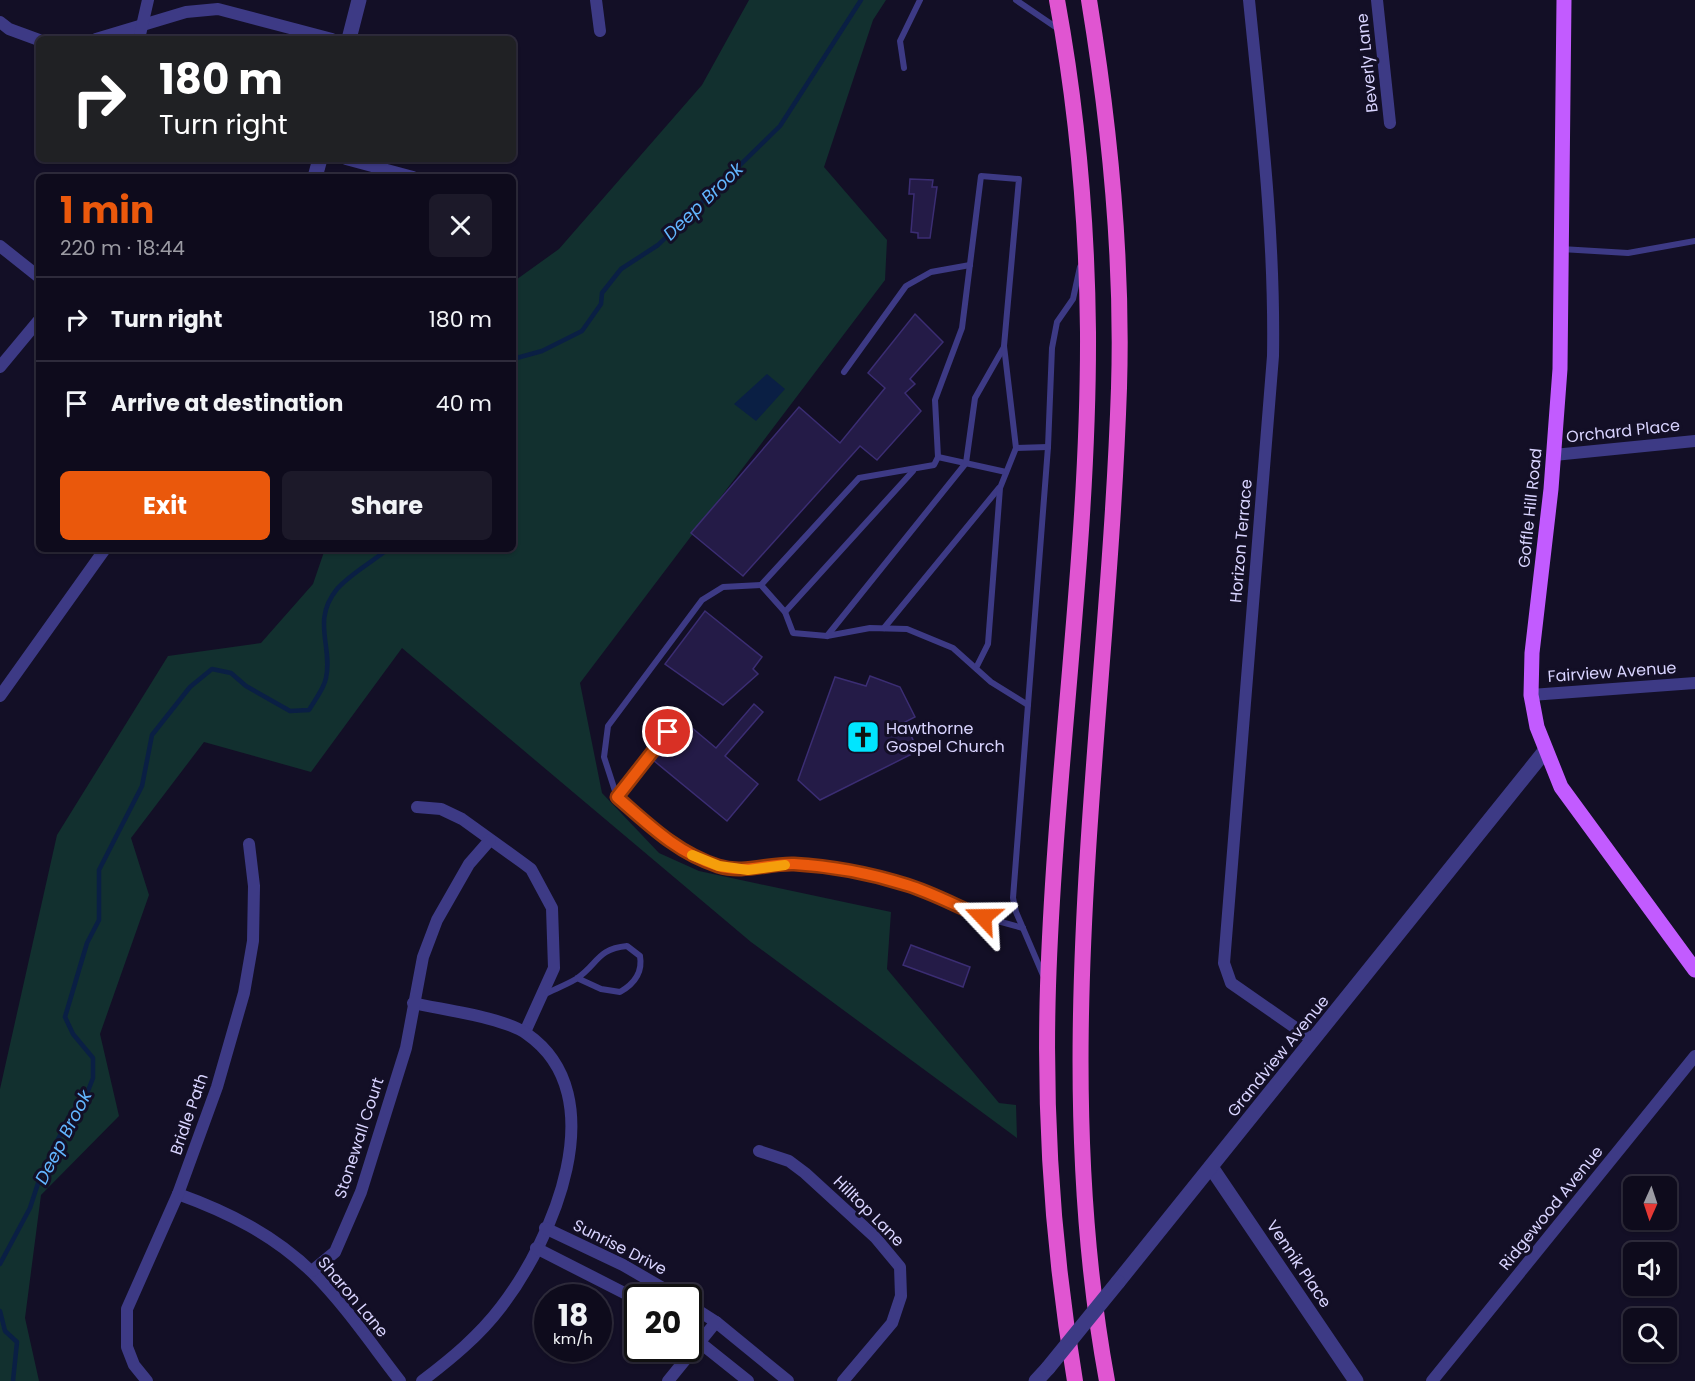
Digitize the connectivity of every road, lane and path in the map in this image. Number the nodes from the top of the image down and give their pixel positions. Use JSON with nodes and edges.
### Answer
{"nodes":[{"id":1,"x":148,"y":0,"type":"edge"},
{"id":2,"x":358,"y":0,"type":"edge"},
{"id":3,"x":596,"y":0,"type":"edge"},
{"id":4,"x":920,"y":0,"type":"edge"},
{"id":5,"x":1016,"y":0,"type":"edge"},
{"id":6,"x":1057,"y":0,"type":"edge"},
{"id":7,"x":1089,"y":0,"type":"edge"},
{"id":8,"x":1249,"y":0,"type":"edge"},
{"id":9,"x":1377,"y":0,"type":"edge"},
{"id":10,"x":1564,"y":0,"type":"edge"},
{"id":11,"x":0,"y":22,"type":"edge"},
{"id":12,"x":142,"y":25,"type":"junction"},
{"id":13,"x":600,"y":31,"type":"dead end"},
{"id":14,"x":1062,"y":32,"type":"junction"},
{"id":15,"x":106,"y":36,"type":"edge"},
{"id":16,"x":140,"y":36,"type":"edge"},
{"id":17,"x":321,"y":36,"type":"edge"},
{"id":18,"x":350,"y":36,"type":"edge"},
{"id":19,"x":36,"y":39,"type":"edge"},
{"id":20,"x":904,"y":68,"type":"dead end"},
{"id":21,"x":1390,"y":123,"type":"dead end"},
{"id":22,"x":357,"y":162,"type":"edge"},
{"id":23,"x":402,"y":174,"type":"edge"},
{"id":24,"x":1084,"y":222,"type":"junction"},
{"id":25,"x":1695,"y":241,"type":"edge"},
{"id":26,"x":0,"y":246,"type":"edge"},
{"id":27,"x":1561,"y":249,"type":"junction"},
{"id":28,"x":970,"y":265,"type":"junction"},
{"id":29,"x":36,"y":275,"type":"edge"},
{"id":30,"x":36,"y":324,"type":"edge"},
{"id":31,"x":1004,"y":346,"type":"junction"},
{"id":32,"x":0,"y":367,"type":"edge"},
{"id":33,"x":844,"y":372,"type":"dead end"},
{"id":34,"x":1695,"y":441,"type":"edge"},
{"id":35,"x":1048,"y":447,"type":"junction"},
{"id":36,"x":1016,"y":448,"type":"junction"},
{"id":37,"x":1554,"y":455,"type":"junction"},
{"id":38,"x":938,"y":457,"type":"junction"},
{"id":39,"x":966,"y":463,"type":"junction"},
{"id":40,"x":913,"y":471,"type":"junction"},
{"id":41,"x":1006,"y":472,"type":"junction"},
{"id":42,"x":1000,"y":488,"type":"junction"},
{"id":43,"x":103,"y":552,"type":"edge"},
{"id":44,"x":761,"y":585,"type":"junction"},
{"id":45,"x":785,"y":612,"type":"junction"},
{"id":46,"x":884,"y":628,"type":"junction"},
{"id":47,"x":827,"y":636,"type":"junction"},
{"id":48,"x":976,"y":668,"type":"junction"},
{"id":49,"x":1695,"y":683,"type":"edge"},
{"id":50,"x":1531,"y":695,"type":"junction"},
{"id":51,"x":0,"y":696,"type":"edge"},
{"id":52,"x":1028,"y":705,"type":"junction"},
{"id":53,"x":668,"y":732,"type":"dead end"},
{"id":54,"x":1545,"y":751,"type":"junction"},
{"id":55,"x":617,"y":797,"type":"junction"},
{"id":56,"x":417,"y":807,"type":"dead end"},
{"id":57,"x":490,"y":840,"type":"junction"},
{"id":58,"x":249,"y":844,"type":"dead end"},
{"id":59,"x":1023,"y":928,"type":"junction"},
{"id":60,"x":1695,"y":970,"type":"edge"},
{"id":61,"x":577,"y":978,"type":"junction"},
{"id":62,"x":1048,"y":987,"type":"junction"},
{"id":63,"x":542,"y":995,"type":"junction"},
{"id":64,"x":413,"y":1003,"type":"junction"},
{"id":65,"x":525,"y":1032,"type":"junction"},
{"id":66,"x":1313,"y":1040,"type":"junction"},
{"id":67,"x":1695,"y":1056,"type":"edge"},
{"id":68,"x":759,"y":1152,"type":"dead end"},
{"id":69,"x":1212,"y":1167,"type":"junction"},
{"id":70,"x":178,"y":1194,"type":"junction"},
{"id":71,"x":545,"y":1228,"type":"junction"},
{"id":72,"x":536,"y":1248,"type":"junction"},
{"id":73,"x":312,"y":1271,"type":"junction"},
{"id":74,"x":656,"y":1284,"type":"edge"},
{"id":75,"x":624,"y":1292,"type":"edge"},
{"id":76,"x":702,"y":1313,"type":"edge"},
{"id":77,"x":1066,"y":1318,"type":"junction"},
{"id":78,"x":1097,"y":1318,"type":"junction"},
{"id":79,"x":716,"y":1322,"type":"junction"},
{"id":80,"x":702,"y":1339,"type":"edge"},
{"id":81,"x":702,"y":1343,"type":"edge"},
{"id":82,"x":683,"y":1362,"type":"edge"},
{"id":83,"x":147,"y":1381,"type":"edge"},
{"id":84,"x":400,"y":1381,"type":"edge"},
{"id":85,"x":422,"y":1381,"type":"edge"},
{"id":86,"x":668,"y":1381,"type":"edge"},
{"id":87,"x":748,"y":1381,"type":"edge"},
{"id":88,"x":788,"y":1381,"type":"edge"},
{"id":89,"x":843,"y":1381,"type":"edge"},
{"id":90,"x":1036,"y":1381,"type":"edge"},
{"id":91,"x":1068,"y":1381,"type":"edge"},
{"id":92,"x":1075,"y":1381,"type":"edge"},
{"id":93,"x":1107,"y":1381,"type":"edge"},
{"id":94,"x":1114,"y":1381,"type":"edge"},
{"id":95,"x":1356,"y":1381,"type":"edge"},
{"id":96,"x":1432,"y":1381,"type":"edge"}],
"edges":[{"from":1,"to":12,"type":"street"},
{"from":2,"to":18,"type":"street"},
{"from":3,"to":13,"type":"street"},
{"from":4,"to":20,"type":"lane"},
{"from":5,"to":14,"type":"lane"},
{"from":6,"to":14,"type":"highway"},
{"from":7,"to":78,"type":"highway"},
{"from":8,"to":66,"type":"street","name":"Horizon Terrace"},
{"from":9,"to":21,"type":"street","name":"Beverly Lane"},
{"from":10,"to":27,"type":"main road","name":"Goffle Hill Road"},
{"from":11,"to":19,"type":"street"},
{"from":12,"to":15,"type":"street"},
{"from":12,"to":16,"type":"street"},
{"from":12,"to":17,"type":"street"},
{"from":14,"to":24,"type":"highway"},
{"from":22,"to":23,"type":"street"},
{"from":24,"to":35,"type":"lane"},
{"from":24,"to":62,"type":"highway"},
{"from":25,"to":27,"type":"lane"},
{"from":26,"to":29,"type":"street"},
{"from":27,"to":37,"type":"main road","name":"Goffle Hill Road"},
{"from":28,"to":31,"type":"lane"},
{"from":28,"to":33,"type":"lane"},
{"from":28,"to":38,"type":"lane"},
{"from":30,"to":32,"type":"street"},
{"from":31,"to":36,"type":"lane"},
{"from":31,"to":39,"type":"lane"},
{"from":34,"to":37,"type":"street","name":"Orchard Place"},
{"from":35,"to":36,"type":"lane"},
{"from":35,"to":52,"type":"lane"},
{"from":36,"to":41,"type":"lane"},
{"from":37,"to":50,"type":"main road","name":"Goffle Hill Road"},
{"from":38,"to":39,"type":"lane"},
{"from":38,"to":40,"type":"lane"},
{"from":39,"to":41,"type":"lane"},
{"from":39,"to":47,"type":"lane"},
{"from":40,"to":44,"type":"lane"},
{"from":40,"to":45,"type":"lane"},
{"from":41,"to":42,"type":"lane"},
{"from":42,"to":46,"type":"lane"},
{"from":42,"to":48,"type":"lane"},
{"from":43,"to":51,"type":"street"},
{"from":44,"to":45,"type":"lane"},
{"from":44,"to":55,"type":"lane"},
{"from":45,"to":47,"type":"lane"},
{"from":46,"to":47,"type":"lane"},
{"from":46,"to":48,"type":"lane"},
{"from":48,"to":52,"type":"lane"},
{"from":49,"to":50,"type":"street","name":"Fairview Avenue"},
{"from":50,"to":54,"type":"main road","name":"Goffle Hill Road"},
{"from":52,"to":59,"type":"lane"},
{"from":53,"to":55,"type":"lane"},
{"from":54,"to":60,"type":"main road","name":"Goffle Hill Road"},
{"from":54,"to":66,"type":"street","name":"Grandview Avenue"},
{"from":55,"to":59,"type":"lane"},
{"from":56,"to":57,"type":"street"},
{"from":57,"to":63,"type":"street"},
{"from":57,"to":64,"type":"street","name":"Stonewall Court"},
{"from":58,"to":70,"type":"street","name":"Bridle Path"},
{"from":59,"to":62,"type":"lane"},
{"from":61,"to":61,"type":"lane"},
{"from":61,"to":63,"type":"lane"},
{"from":62,"to":77,"type":"highway"},
{"from":63,"to":65,"type":"street"},
{"from":64,"to":65,"type":"street"},
{"from":64,"to":73,"type":"street","name":"Stonewall Court"},
{"from":65,"to":71,"type":"street"},
{"from":66,"to":69,"type":"street","name":"Grandview Avenue"},
{"from":67,"to":96,"type":"street","name":"Ridgewood Avenue"},
{"from":68,"to":89,"type":"street","name":"Hilltop Lane"},
{"from":69,"to":90,"type":"street","name":"Grandview Avenue","bridge":true},
{"from":69,"to":95,"type":"street","name":"Vennik Place"},
{"from":70,"to":73,"type":"street","name":"Sharon Lane"},
{"from":70,"to":83,"type":"street","name":"Bridle Path"},
{"from":71,"to":72,"type":"street"},
{"from":71,"to":74,"type":"street","name":"Sunrise Drive"},
{"from":72,"to":75,"type":"street"},
{"from":72,"to":85,"type":"street"},
{"from":73,"to":84,"type":"street","name":"Sharon Lane"},
{"from":76,"to":79,"type":"street"},
{"from":77,"to":91,"type":"highway"},
{"from":77,"to":92,"type":"highway"},
{"from":78,"to":93,"type":"highway"},
{"from":78,"to":94,"type":"street"},
{"from":79,"to":80,"type":"street"},
{"from":79,"to":88,"type":"street"},
{"from":81,"to":87,"type":"street"},
{"from":82,"to":86,"type":"street"}]}
